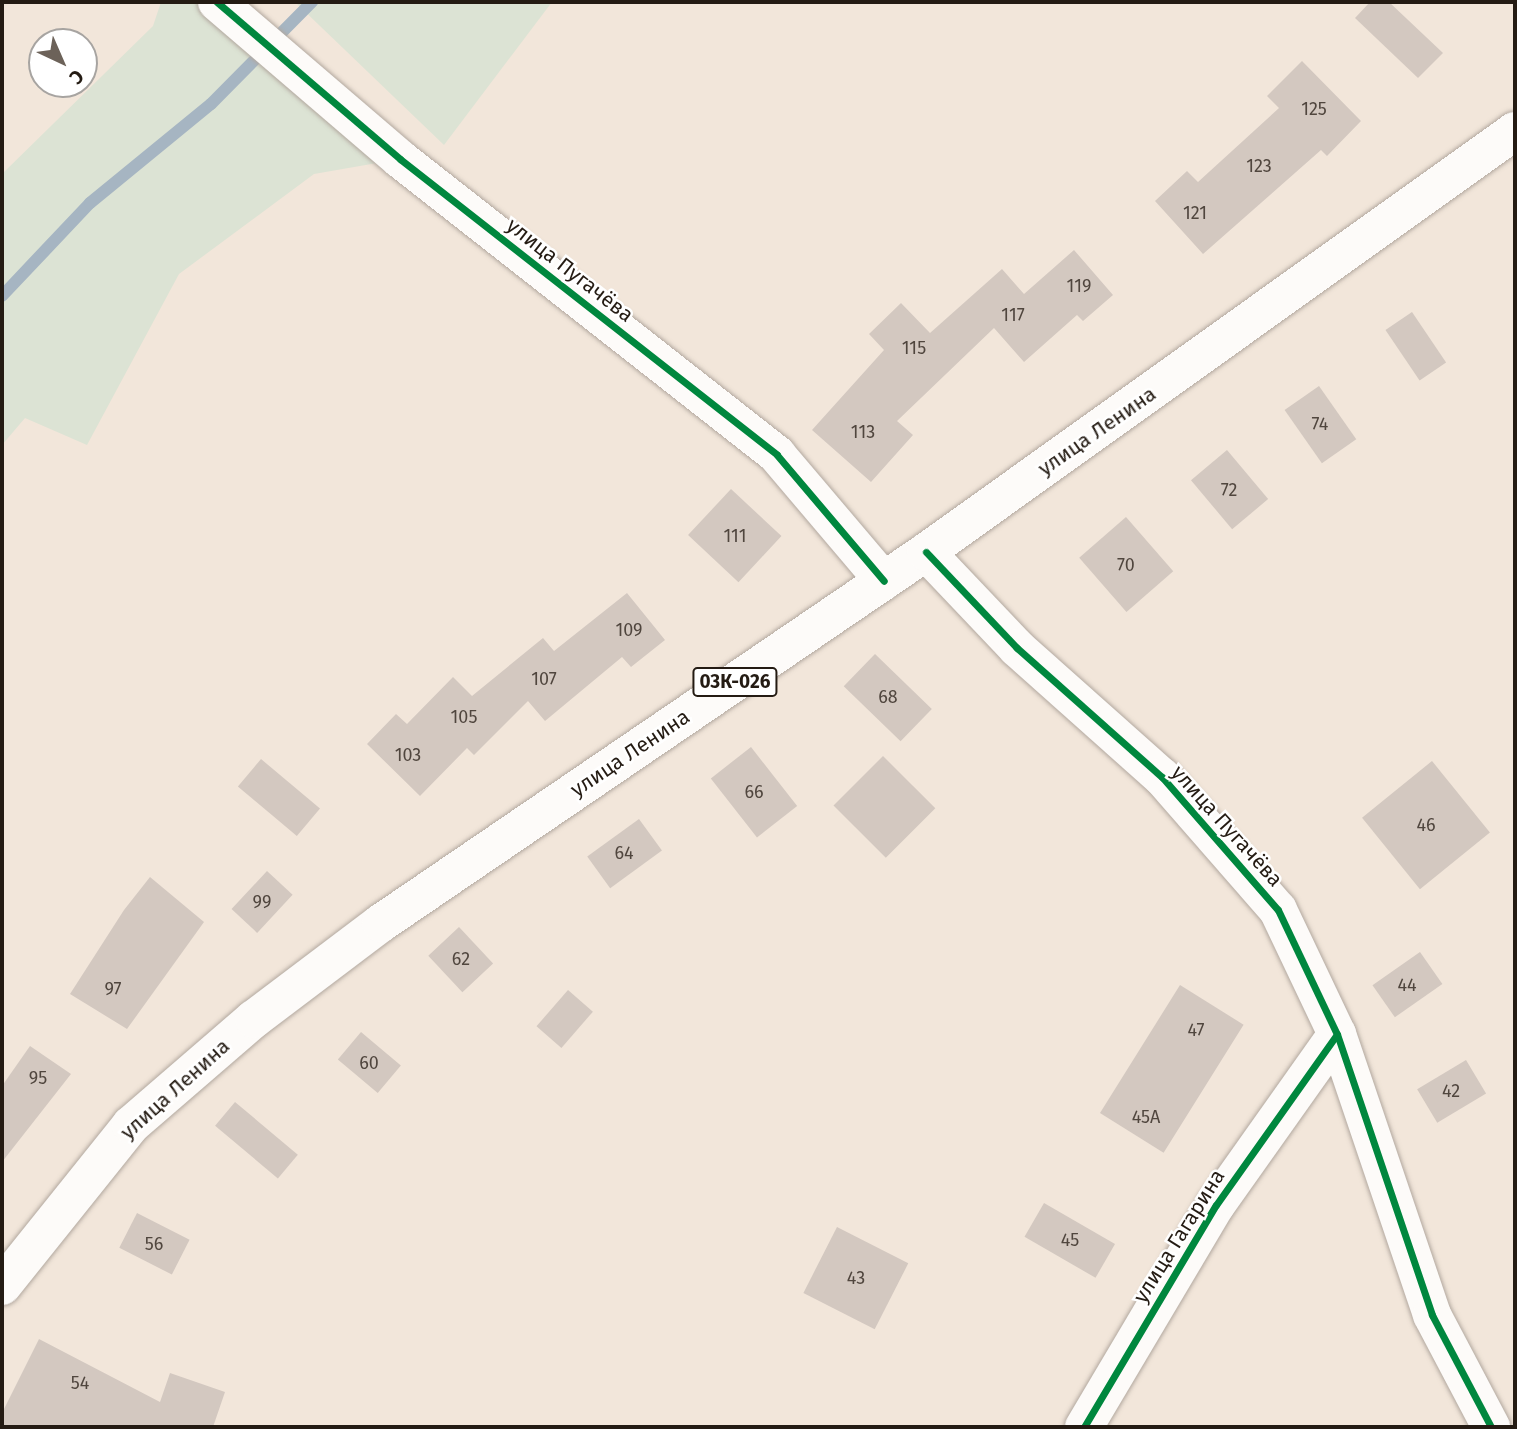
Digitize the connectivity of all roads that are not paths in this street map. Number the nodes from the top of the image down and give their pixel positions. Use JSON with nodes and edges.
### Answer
{"nodes":[{"id":1,"x":230,"y":13,"type":"edge"},
{"id":2,"x":1515,"y":131,"type":"edge"},
{"id":3,"x":926,"y":552,"type":"junction"},
{"id":4,"x":884,"y":582,"type":"junction"},
{"id":5,"x":1336,"y":1034,"type":"junction"},
{"id":6,"x":2,"y":1286,"type":"edge"},
{"id":7,"x":1084,"y":1427,"type":"edge"},
{"id":8,"x":1491,"y":1427,"type":"edge"}],
"edges":[{"from":1,"to":4,"type":"street","name":"улица Пугачёва"},
{"from":2,"to":3,"type":"street","name":"улица Ленина","number":"03К-026"},
{"from":3,"to":4,"type":"street","name":"улица Ленина","number":"03К-026"},
{"from":3,"to":5,"type":"street","name":"улица Пугачёва"},
{"from":4,"to":6,"type":"street","name":"улица Ленина","number":"03К-026"},
{"from":5,"to":7,"type":"street","name":"улица Гагарина"},
{"from":5,"to":8,"type":"street","name":"улица Пугачёва"}]}
